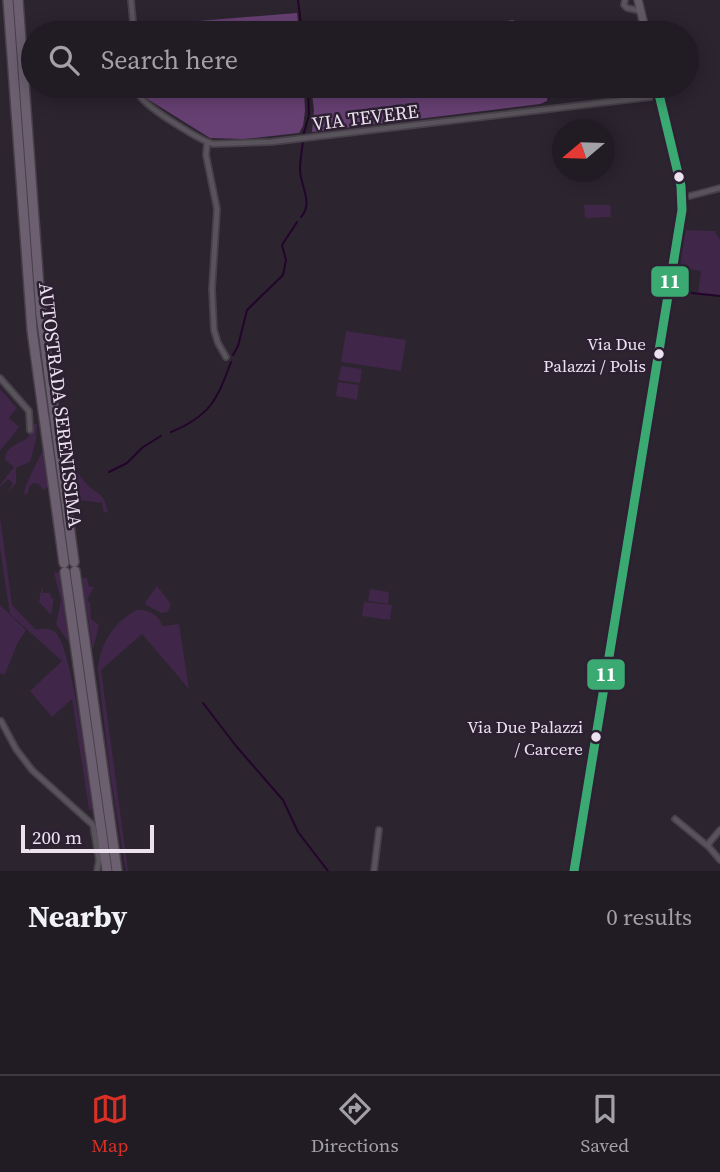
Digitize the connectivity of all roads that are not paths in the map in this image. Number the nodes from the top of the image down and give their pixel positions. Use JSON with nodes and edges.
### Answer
{"nodes":[{"id":1,"x":8,"y":0,"type":"edge"},
{"id":2,"x":18,"y":0,"type":"edge"},
{"id":3,"x":131,"y":0,"type":"edge"},
{"id":4,"x":625,"y":0,"type":"edge"},
{"id":5,"x":638,"y":0,"type":"edge"},
{"id":6,"x":641,"y":11,"type":"junction"},
{"id":7,"x":133,"y":21,"type":"edge"},
{"id":8,"x":643,"y":21,"type":"edge"},
{"id":9,"x":21,"y":41,"type":"edge"},
{"id":10,"x":25,"y":98,"type":"edge"},
{"id":11,"x":142,"y":98,"type":"edge"},
{"id":12,"x":643,"y":98,"type":"edge"},
{"id":13,"x":660,"y":98,"type":"edge"},
{"id":14,"x":207,"y":143,"type":"junction"},
{"id":15,"x":720,"y":188,"type":"edge"},
{"id":16,"x":682,"y":198,"type":"junction"},
{"id":17,"x":226,"y":357,"type":"dead end"},
{"id":18,"x":0,"y":378,"type":"edge"},
{"id":19,"x":30,"y":430,"type":"dead end"},
{"id":20,"x":69,"y":567,"type":"junction"},
{"id":21,"x":1,"y":721,"type":"edge"},
{"id":22,"x":675,"y":819,"type":"dead end"},
{"id":23,"x":379,"y":830,"type":"dead end"},
{"id":24,"x":720,"y":830,"type":"edge"},
{"id":25,"x":709,"y":847,"type":"junction"},
{"id":26,"x":720,"y":860,"type":"edge"},
{"id":27,"x":97,"y":871,"type":"edge"},
{"id":28,"x":107,"y":871,"type":"edge"},
{"id":29,"x":117,"y":871,"type":"edge"},
{"id":30,"x":374,"y":871,"type":"edge"},
{"id":31,"x":574,"y":871,"type":"edge"}],
"edges":[{"from":1,"to":20,"type":"highway","name":"AUTOSTRADA SERENISSIMA"},
{"from":2,"to":9,"type":"highway","name":"AUTOSTRADA SERENISSIMA"},
{"from":3,"to":7,"type":"street"},
{"from":4,"to":6,"type":"street"},
{"from":5,"to":6,"type":"street"},
{"from":6,"to":8,"type":"street"},
{"from":10,"to":20,"type":"highway","name":"AUTOSTRADA SERENISSIMA"},
{"from":11,"to":14,"type":"street"},
{"from":12,"to":14,"type":"street","name":"VIA TEVERE"},
{"from":13,"to":16,"type":"street"},
{"from":14,"to":17,"type":"street"},
{"from":15,"to":16,"type":"street"},
{"from":16,"to":31,"type":"street"},
{"from":18,"to":19,"type":"street"},
{"from":20,"to":28,"type":"highway","name":"AUTOSTRADA SERENISSIMA"},
{"from":20,"to":29,"type":"highway","name":"AUTOSTRADA SERENISSIMA"},
{"from":21,"to":27,"type":"street"},
{"from":22,"to":25,"type":"street"},
{"from":23,"to":30,"type":"street"},
{"from":24,"to":25,"type":"street"},
{"from":25,"to":26,"type":"street"}]}
